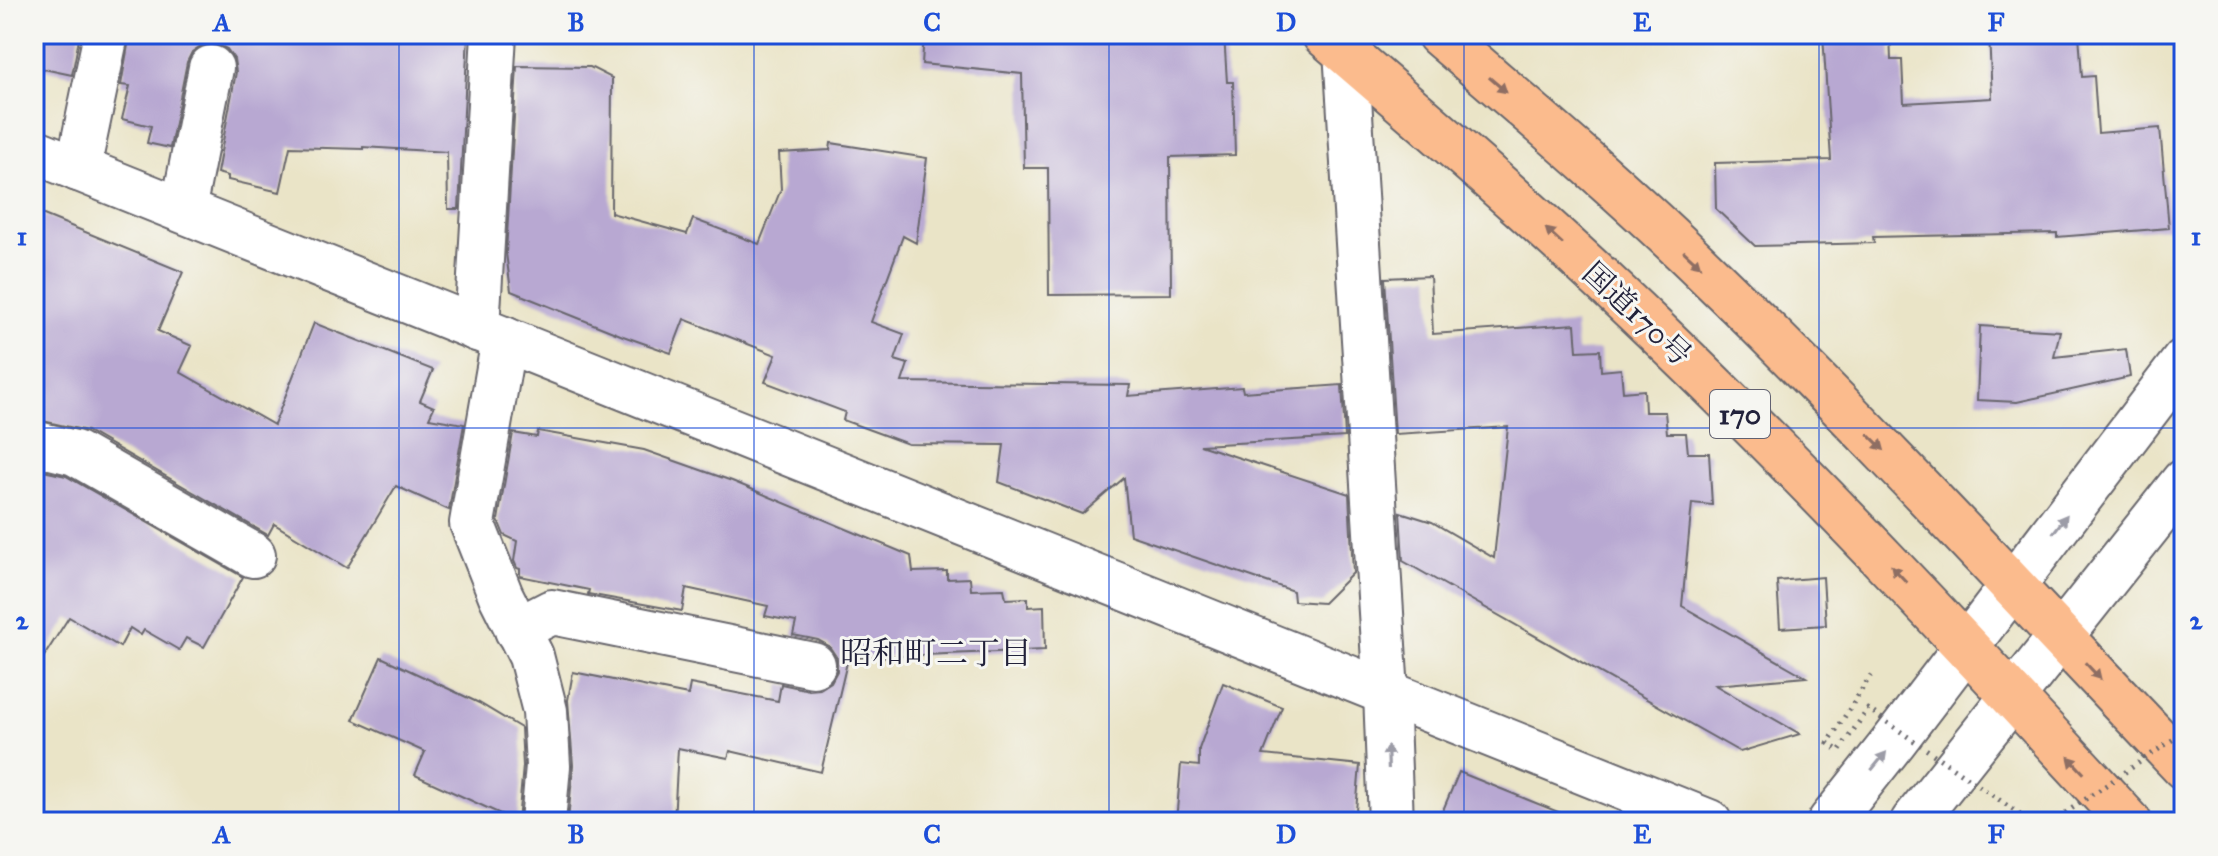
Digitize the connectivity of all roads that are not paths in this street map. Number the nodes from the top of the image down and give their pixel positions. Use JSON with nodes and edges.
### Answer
{"nodes":[{"id":1,"x":106,"y":34,"type":"edge"},
{"id":2,"x":494,"y":34,"type":"edge"},
{"id":3,"x":1439,"y":34,"type":"edge"},
{"id":4,"x":1339,"y":41,"type":"edge"},
{"id":5,"x":211,"y":68,"type":"dead end"},
{"id":6,"x":34,"y":151,"type":"edge"},
{"id":7,"x":78,"y":169,"type":"junction"},
{"id":8,"x":183,"y":210,"type":"junction"},
{"id":9,"x":490,"y":334,"type":"junction"},
{"id":10,"x":2184,"y":361,"type":"edge"},
{"id":11,"x":34,"y":443,"type":"edge"},
{"id":12,"x":2184,"y":481,"type":"edge"},
{"id":13,"x":253,"y":555,"type":"dead end"},
{"id":14,"x":2013,"y":586,"type":"junction"},
{"id":15,"x":517,"y":630,"type":"junction"},
{"id":16,"x":2060,"y":636,"type":"junction"},
{"id":17,"x":1967,"y":646,"type":"junction"},
{"id":18,"x":813,"y":665,"type":"dead end"},
{"id":19,"x":1386,"y":693,"type":"junction"},
{"id":20,"x":2013,"y":696,"type":"junction"},
{"id":21,"x":2184,"y":767,"type":"edge"},
{"id":22,"x":543,"y":822,"type":"edge"},
{"id":23,"x":1391,"y":822,"type":"edge"},
{"id":24,"x":1709,"y":822,"type":"edge"},
{"id":25,"x":1830,"y":822,"type":"edge"},
{"id":26,"x":1913,"y":822,"type":"edge"},
{"id":27,"x":2129,"y":822,"type":"edge"}],
"edges":[{"from":1,"to":7,"type":"street"},
{"from":2,"to":9,"type":"street"},
{"from":3,"to":14,"type":"highway","number":"170","one_way":true},
{"from":17,"to":4,"type":"highway","name":"国道170号","number":"170","one_way":true},
{"from":4,"to":19,"type":"street"},
{"from":5,"to":8,"type":"street"},
{"from":6,"to":7,"type":"street"},
{"from":7,"to":8,"type":"street"},
{"from":8,"to":9,"type":"street"},
{"from":9,"to":15,"type":"street"},
{"from":9,"to":19,"type":"street"},
{"from":14,"to":10,"type":"street","one_way":true},
{"from":11,"to":13,"type":"street"},
{"from":12,"to":16,"type":"street"},
{"from":14,"to":16,"type":"highway","number":"170"},
{"from":14,"to":17,"type":"street"},
{"from":15,"to":18,"type":"street"},
{"from":15,"to":22,"type":"street"},
{"from":16,"to":20,"type":"street"},
{"from":16,"to":21,"type":"highway","number":"170","one_way":true},
{"from":17,"to":20,"type":"highway","name":"国道170号","number":"170"},
{"from":25,"to":17,"type":"street","one_way":true},
{"from":23,"to":19,"type":"street","one_way":true},
{"from":19,"to":24,"type":"street"},
{"from":20,"to":26,"type":"street"},
{"from":27,"to":20,"type":"highway","name":"国道170号","number":"170","one_way":true}]}
